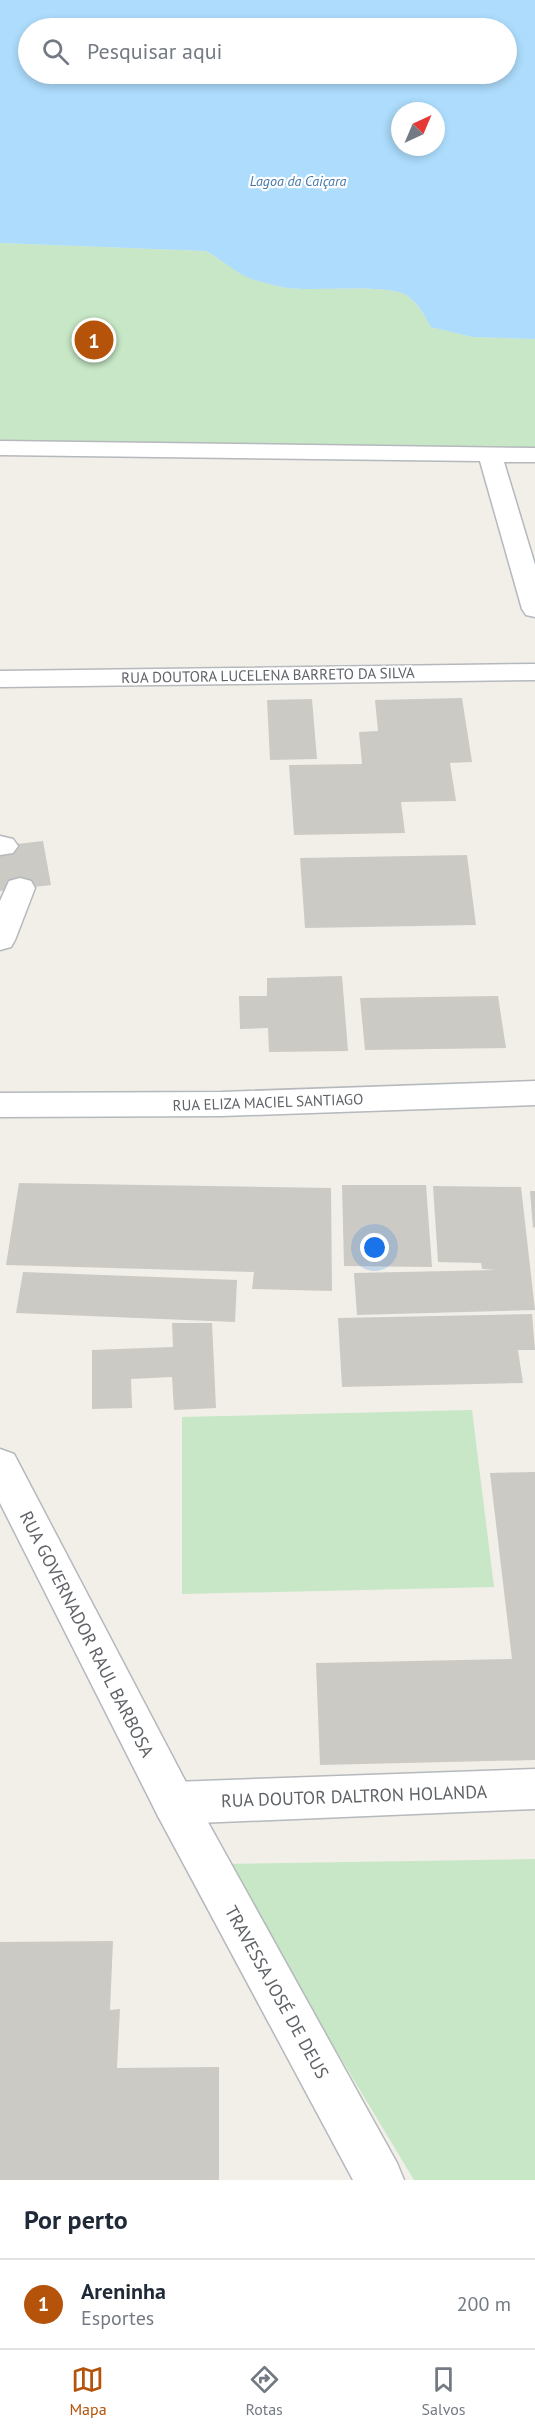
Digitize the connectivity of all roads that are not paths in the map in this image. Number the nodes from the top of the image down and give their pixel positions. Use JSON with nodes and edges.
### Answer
{"nodes":[{"id":1,"x":0,"y":447,"type":"edge"},
{"id":2,"x":490,"y":454,"type":"junction"},
{"id":3,"x":535,"y":455,"type":"edge"},
{"id":4,"x":535,"y":609,"type":"edge"},
{"id":5,"x":535,"y":672,"type":"edge"},
{"id":6,"x":0,"y":679,"type":"edge"},
{"id":7,"x":20,"y":888,"type":"dead end"},
{"id":8,"x":0,"y":940,"type":"edge"},
{"id":9,"x":535,"y":1093,"type":"edge"},
{"id":10,"x":0,"y":1106,"type":"edge"},
{"id":11,"x":0,"y":1465,"type":"edge"},
{"id":12,"x":535,"y":1789,"type":"edge"},
{"id":13,"x":174,"y":1803,"type":"junction"},
{"id":14,"x":380,"y":2180,"type":"edge"}],
"edges":[{"from":1,"to":2,"type":"street"},
{"from":2,"to":3,"type":"street"},
{"from":2,"to":4,"type":"street"},
{"from":5,"to":6,"type":"street","name":"RUA DOUTORA LUCELENA BARRETO DA SILVA"},
{"from":7,"to":8,"type":"street"},
{"from":9,"to":10,"type":"street","name":"RUA ELIZA MACIEL SANTIAGO"},
{"from":11,"to":13,"type":"street","name":"RUA GOVERNADOR RAUL BARBOSA"},
{"from":12,"to":13,"type":"street","name":"RUA DOUTOR DALTRON HOLANDA"},
{"from":13,"to":14,"type":"street","name":"TRAVESSA JOSÉ DE DEUS"}]}
